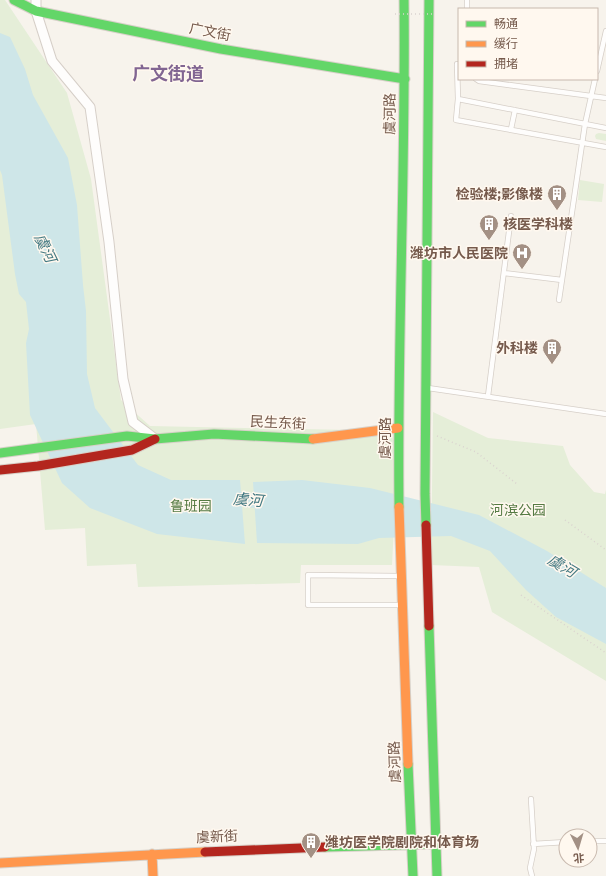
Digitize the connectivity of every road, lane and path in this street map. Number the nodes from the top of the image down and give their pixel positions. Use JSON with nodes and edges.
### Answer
{"nodes":[{"id":1,"x":14,"y":0,"type":"edge"},
{"id":2,"x":36,"y":0,"type":"edge"},
{"id":3,"x":404,"y":0,"type":"edge"},
{"id":4,"x":428,"y":0,"type":"edge"},
{"id":5,"x":36,"y":11,"type":"junction"},
{"id":6,"x":395,"y":14,"type":"dead end"},
{"id":7,"x":432,"y":14,"type":"dead end"},
{"id":8,"x":606,"y":31,"type":"edge"},
{"id":9,"x":457,"y":64,"type":"dead end"},
{"id":10,"x":598,"y":67,"type":"edge"},
{"id":11,"x":405,"y":79,"type":"junction"},
{"id":12,"x":478,"y":80,"type":"edge"},
{"id":13,"x":595,"y":80,"type":"edge"},
{"id":14,"x":592,"y":95,"type":"junction"},
{"id":15,"x":606,"y":98,"type":"edge"},
{"id":16,"x":458,"y":99,"type":"junction"},
{"id":17,"x":515,"y":110,"type":"junction"},
{"id":18,"x":585,"y":124,"type":"junction"},
{"id":19,"x":606,"y":128,"type":"edge"},
{"id":20,"x":511,"y":129,"type":"junction"},
{"id":21,"x":582,"y":143,"type":"junction"},
{"id":22,"x":606,"y":147,"type":"edge"},
{"id":23,"x":511,"y":216,"type":"dead end"},
{"id":24,"x":504,"y":273,"type":"junction"},
{"id":25,"x":562,"y":280,"type":"junction"},
{"id":26,"x":559,"y":300,"type":"dead end"},
{"id":27,"x":425,"y":387,"type":"junction"},
{"id":28,"x":488,"y":396,"type":"junction"},
{"id":29,"x":606,"y":414,"type":"edge"},
{"id":30,"x":398,"y":428,"type":"junction"},
{"id":31,"x":425,"y":431,"type":"junction"},
{"id":32,"x":155,"y":439,"type":"junction"},
{"id":33,"x":0,"y":453,"type":"edge"},
{"id":34,"x":0,"y":470,"type":"edge"},
{"id":35,"x":517,"y":484,"type":"dead end"},
{"id":36,"x":565,"y":520,"type":"dead end"},
{"id":37,"x":606,"y":550,"type":"edge"},
{"id":38,"x":401,"y":576,"type":"junction"},
{"id":39,"x":521,"y":595,"type":"dead end"},
{"id":40,"x":402,"y":605,"type":"junction"},
{"id":41,"x":606,"y":653,"type":"edge"},
{"id":42,"x":531,"y":799,"type":"dead end"},
{"id":43,"x":558,"y":842,"type":"edge"},
{"id":44,"x":436,"y":844,"type":"junction"},
{"id":45,"x":533,"y":844,"type":"junction"},
{"id":46,"x":412,"y":845,"type":"junction"},
{"id":47,"x":152,"y":854,"type":"junction"},
{"id":48,"x":0,"y":863,"type":"edge"},
{"id":49,"x":153,"y":876,"type":"edge"},
{"id":50,"x":413,"y":876,"type":"edge"},
{"id":51,"x":437,"y":876,"type":"edge"},
{"id":52,"x":532,"y":876,"type":"edge"}],
"edges":[{"from":1,"to":5,"type":"main road","name":"广文街"},
{"from":2,"to":5,"type":"street"},
{"from":3,"to":11,"type":"main road","name":"虞河路"},
{"from":4,"to":27,"type":"main road"},
{"from":5,"to":11,"type":"main road","name":"广文街"},
{"from":5,"to":32,"type":"street"},
{"from":6,"to":7,"type":"path","bridge":true},
{"from":8,"to":10,"type":"lane"},
{"from":9,"to":16,"type":"lane"},
{"from":11,"to":30,"type":"main road","name":"虞河路"},
{"from":12,"to":14,"type":"lane"},
{"from":13,"to":14,"type":"lane"},
{"from":14,"to":15,"type":"lane"},
{"from":14,"to":18,"type":"lane"},
{"from":16,"to":17,"type":"lane"},
{"from":16,"to":20,"type":"lane"},
{"from":17,"to":18,"type":"lane"},
{"from":17,"to":20,"type":"lane"},
{"from":18,"to":19,"type":"lane"},
{"from":18,"to":21,"type":"lane"},
{"from":20,"to":21,"type":"lane"},
{"from":21,"to":22,"type":"lane"},
{"from":21,"to":25,"type":"lane"},
{"from":23,"to":24,"type":"lane"},
{"from":24,"to":25,"type":"lane"},
{"from":24,"to":28,"type":"lane"},
{"from":25,"to":26,"type":"lane"},
{"from":27,"to":28,"type":"lane"},
{"from":27,"to":31,"type":"main road"},
{"from":28,"to":29,"type":"lane"},
{"from":30,"to":32,"type":"main road","name":"民生东街"},
{"from":30,"to":38,"type":"main road","name":"虞河路"},
{"from":31,"to":35,"type":"path"},
{"from":31,"to":44,"type":"main road"},
{"from":32,"to":33,"type":"main road","name":"民生东街"},
{"from":32,"to":34,"type":"main road","name":"民生东街"},
{"from":36,"to":37,"type":"path"},
{"from":38,"to":40,"type":"main road","name":"虞河路"},
{"from":38,"to":40,"type":"lane"},
{"from":39,"to":41,"type":"path"},
{"from":40,"to":46,"type":"main road","name":"虞河路"},
{"from":42,"to":45,"type":"lane"},
{"from":43,"to":45,"type":"lane"},
{"from":44,"to":46,"type":"main road","name":"虞新街"},
{"from":44,"to":51,"type":"main road"},
{"from":45,"to":52,"type":"lane"},
{"from":46,"to":47,"type":"main road","name":"虞新街"},
{"from":46,"to":50,"type":"main road","name":"虞河路"},
{"from":47,"to":48,"type":"main road","name":"虞新街"},
{"from":47,"to":49,"type":"main road"}]}
